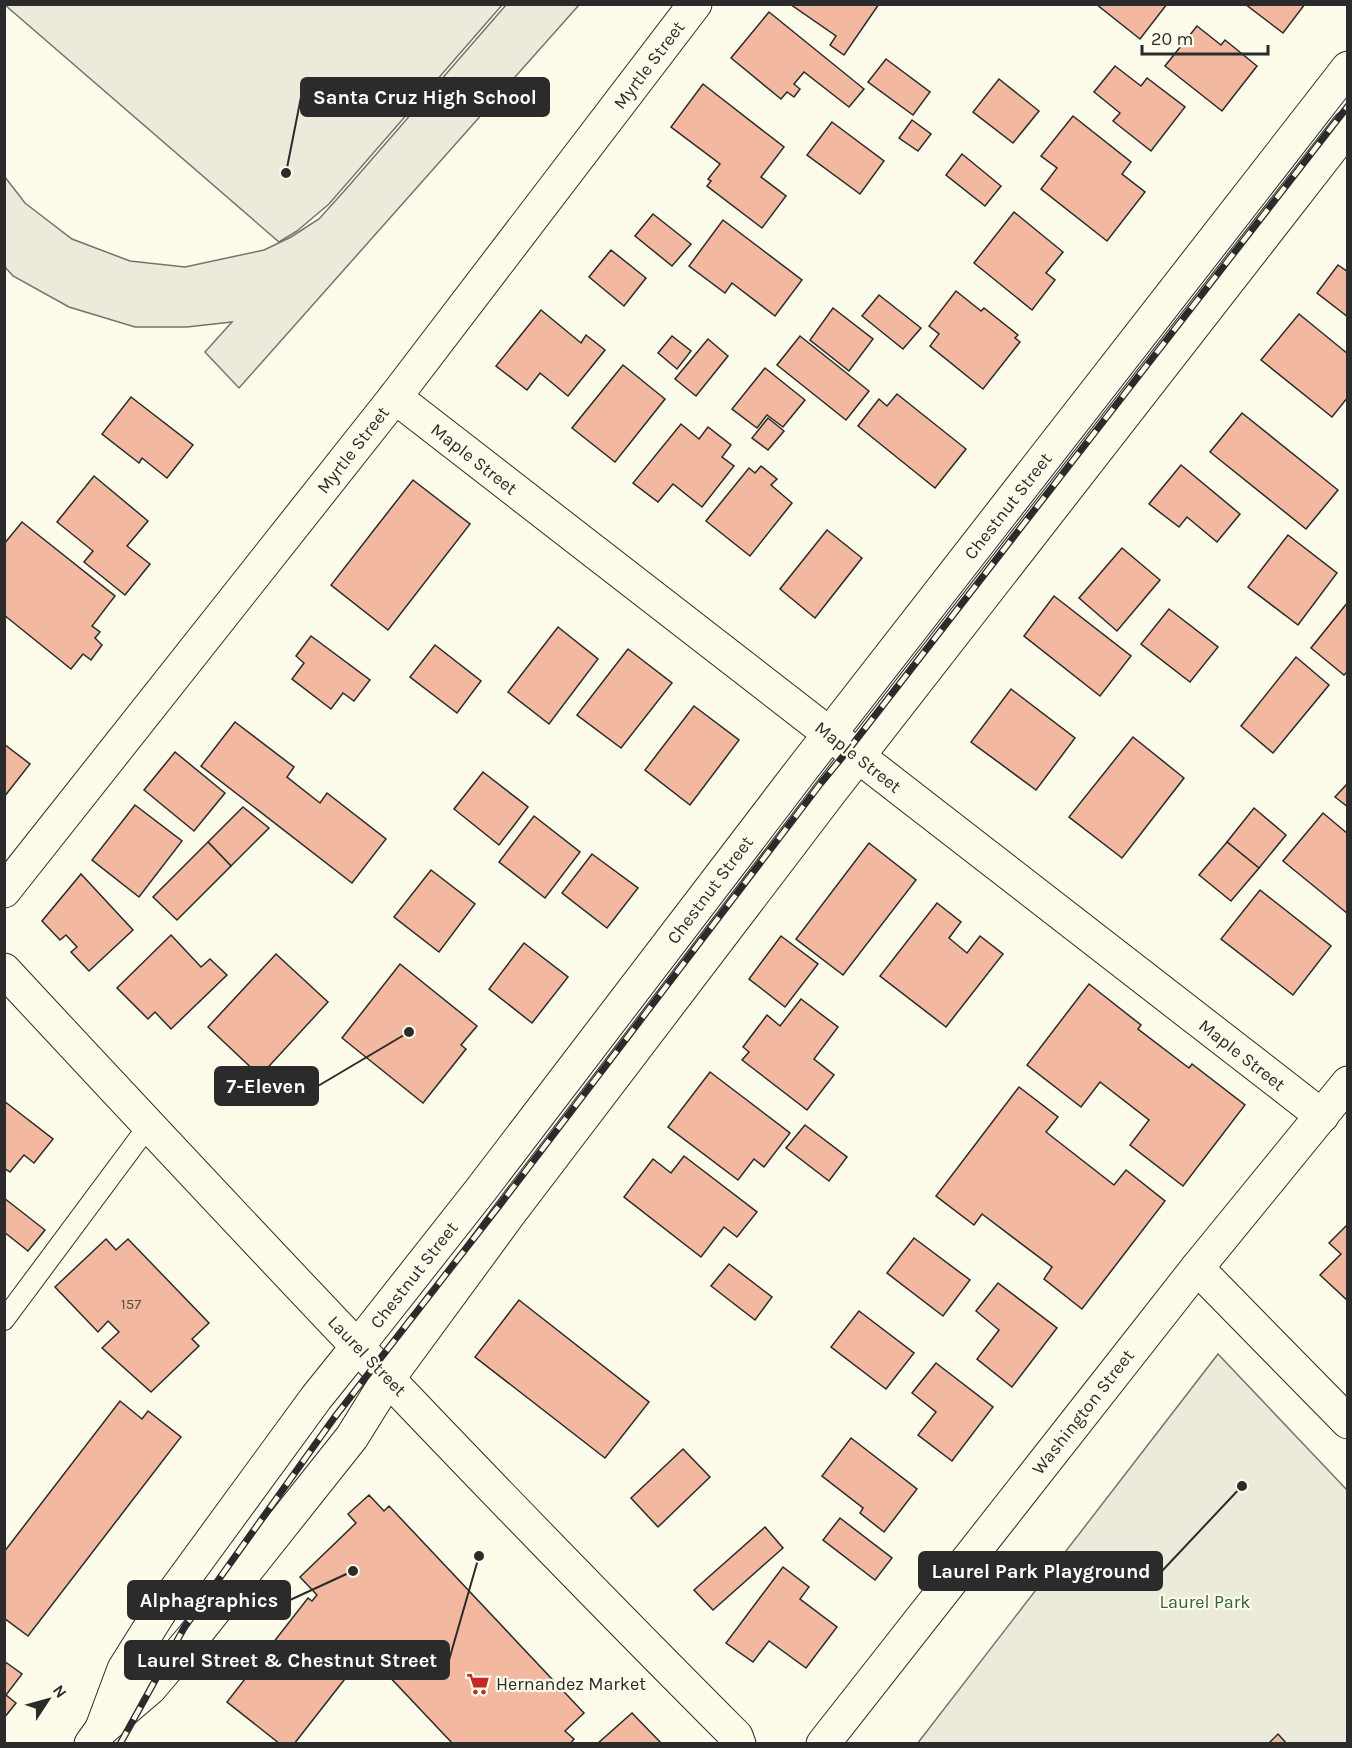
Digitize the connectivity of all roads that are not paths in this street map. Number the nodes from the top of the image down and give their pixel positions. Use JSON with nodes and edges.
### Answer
{"nodes":[{"id":1,"x":695,"y":4,"type":"edge"},
{"id":2,"x":1347,"y":68,"type":"edge"},
{"id":3,"x":1347,"y":127,"type":"edge"},
{"id":4,"x":395,"y":397,"type":"junction"},
{"id":5,"x":830,"y":735,"type":"junction"},
{"id":6,"x":859,"y":758,"type":"junction"},
{"id":7,"x":4,"y":891,"type":"edge"},
{"id":8,"x":4,"y":970,"type":"edge"},
{"id":9,"x":1347,"y":1083,"type":"edge"},
{"id":10,"x":1322,"y":1116,"type":"junction"},
{"id":11,"x":149,"y":1125,"type":"junction"},
{"id":12,"x":1197,"y":1268,"type":"junction"},
{"id":13,"x":4,"y":1320,"type":"edge"},
{"id":14,"x":357,"y":1347,"type":"junction"},
{"id":15,"x":388,"y":1379,"type":"junction"},
{"id":16,"x":1347,"y":1422,"type":"edge"},
{"id":17,"x":96,"y":1737,"type":"edge"},
{"id":18,"x":737,"y":1740,"type":"edge"},
{"id":19,"x":767,"y":1743,"type":"edge"},
{"id":20,"x":823,"y":1743,"type":"edge"}],
"edges":[{"from":1,"to":4,"type":"street","name":"Myrtle Street"},
{"from":2,"to":5,"type":"street","name":"Chestnut Street"},
{"from":3,"to":6,"type":"street","name":"Chestnut Street"},
{"from":4,"to":5,"type":"street","name":"Maple Street"},
{"from":4,"to":7,"type":"street","name":"Myrtle Street"},
{"from":5,"to":6,"type":"street","name":"Maple Street"},
{"from":5,"to":14,"type":"street","name":"Chestnut Street"},
{"from":6,"to":10,"type":"street","name":"Maple Street"},
{"from":6,"to":15,"type":"street","name":"Chestnut Street"},
{"from":8,"to":11,"type":"street","name":"Laurel Street"},
{"from":9,"to":10,"type":"street","name":"Washington Street"},
{"from":10,"to":12,"type":"street","name":"Washington Street"},
{"from":11,"to":13,"type":"lane"},
{"from":11,"to":14,"type":"street","name":"Laurel Street"},
{"from":12,"to":16,"type":"street"},
{"from":12,"to":20,"type":"street","name":"Washington Street"},
{"from":14,"to":15,"type":"street","name":"Laurel Street"},
{"from":14,"to":17,"type":"street","name":"Chestnut Street"},
{"from":15,"to":17,"type":"street","name":"Chestnut Street"},
{"from":15,"to":18,"type":"street","name":"Laurel Street"},
{"from":18,"to":19,"type":"street","name":"Laurel Street"}]}
